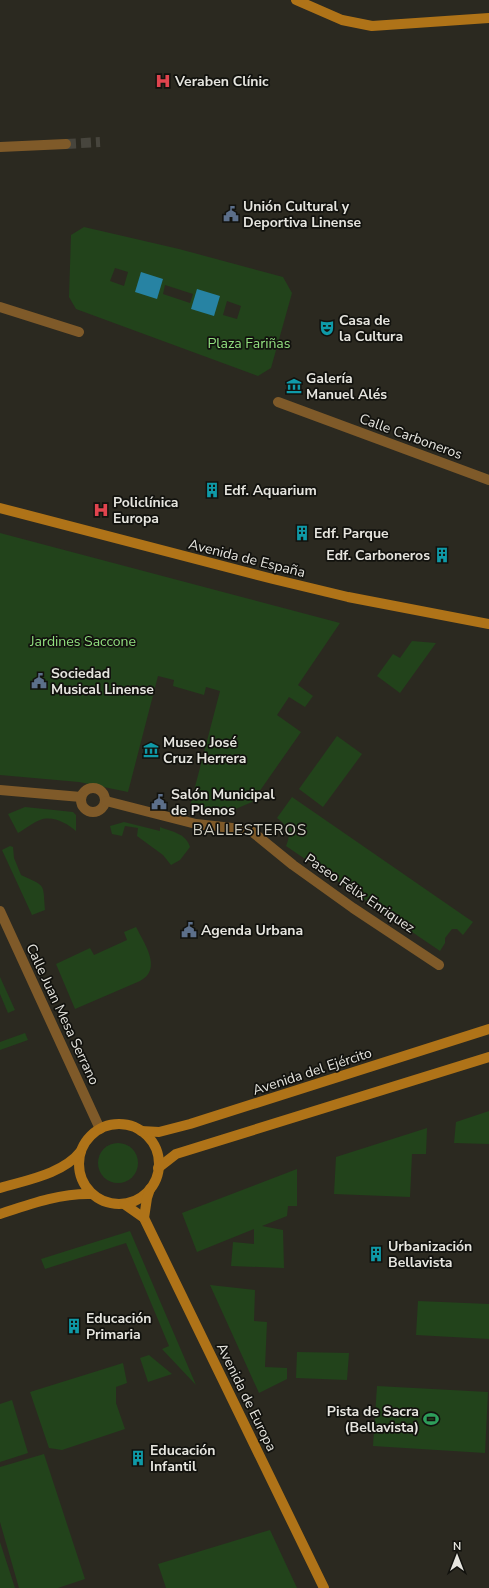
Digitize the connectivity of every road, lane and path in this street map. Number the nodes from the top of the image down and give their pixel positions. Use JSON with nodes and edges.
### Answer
{"nodes":[{"id":1,"x":296,"y":0,"type":"edge"},
{"id":2,"x":489,"y":18,"type":"edge"},
{"id":3,"x":66,"y":144,"type":"tunnel mouth"},
{"id":4,"x":0,"y":148,"type":"edge"},
{"id":5,"x":0,"y":307,"type":"edge"},
{"id":6,"x":79,"y":332,"type":"dead end"},
{"id":7,"x":278,"y":402,"type":"dead end"},
{"id":8,"x":489,"y":480,"type":"edge"},
{"id":9,"x":0,"y":508,"type":"edge"},
{"id":10,"x":488,"y":622,"type":"edge"},
{"id":11,"x":0,"y":790,"type":"edge"},
{"id":12,"x":81,"y":797,"type":"junction"},
{"id":13,"x":106,"y":801,"type":"junction"},
{"id":14,"x":0,"y":911,"type":"edge"},
{"id":15,"x":439,"y":965,"type":"dead end"},
{"id":16,"x":489,"y":1029,"type":"edge"},
{"id":17,"x":489,"y":1057,"type":"edge"},
{"id":18,"x":100,"y":1129,"type":"junction"},
{"id":19,"x":141,"y":1131,"type":"junction"},
{"id":20,"x":81,"y":1151,"type":"junction"},
{"id":21,"x":158,"y":1168,"type":"junction"},
{"id":22,"x":0,"y":1188,"type":"edge"},
{"id":23,"x":151,"y":1188,"type":"junction"},
{"id":24,"x":92,"y":1194,"type":"junction"},
{"id":25,"x":124,"y":1204,"type":"junction"},
{"id":26,"x":0,"y":1214,"type":"edge"},
{"id":27,"x":144,"y":1218,"type":"junction"},
{"id":28,"x":324,"y":1588,"type":"edge"}],
"edges":[{"from":1,"to":2,"type":"main road"},
{"from":3,"to":4,"type":"street"},
{"from":5,"to":6,"type":"street"},
{"from":7,"to":8,"type":"street","name":"Calle Carboneros"},
{"from":9,"to":10,"type":"main road","name":"Avenida de España"},
{"from":11,"to":12,"type":"street"},
{"from":12,"to":13,"type":"street"},
{"from":12,"to":13,"type":"street"},
{"from":13,"to":15,"type":"street","name":"Paseo Félix Enriquez"},
{"from":14,"to":18,"type":"street","name":"Calle Juan Mesa Serrano"},
{"from":16,"to":19,"type":"main road","name":"Avenida del Ejército"},
{"from":17,"to":21,"type":"main road"},
{"from":18,"to":19,"type":"main road"},
{"from":18,"to":20,"type":"main road"},
{"from":19,"to":21,"type":"main road"},
{"from":20,"to":22,"type":"main road"},
{"from":20,"to":24,"type":"main road"},
{"from":21,"to":23,"type":"main road"},
{"from":23,"to":25,"type":"main road"},
{"from":23,"to":27,"type":"main road"},
{"from":24,"to":25,"type":"main road"},
{"from":24,"to":26,"type":"main road"},
{"from":25,"to":27,"type":"main road","name":"Avenida de Europa"},
{"from":27,"to":28,"type":"main road","name":"Avenida de Europa"}]}
